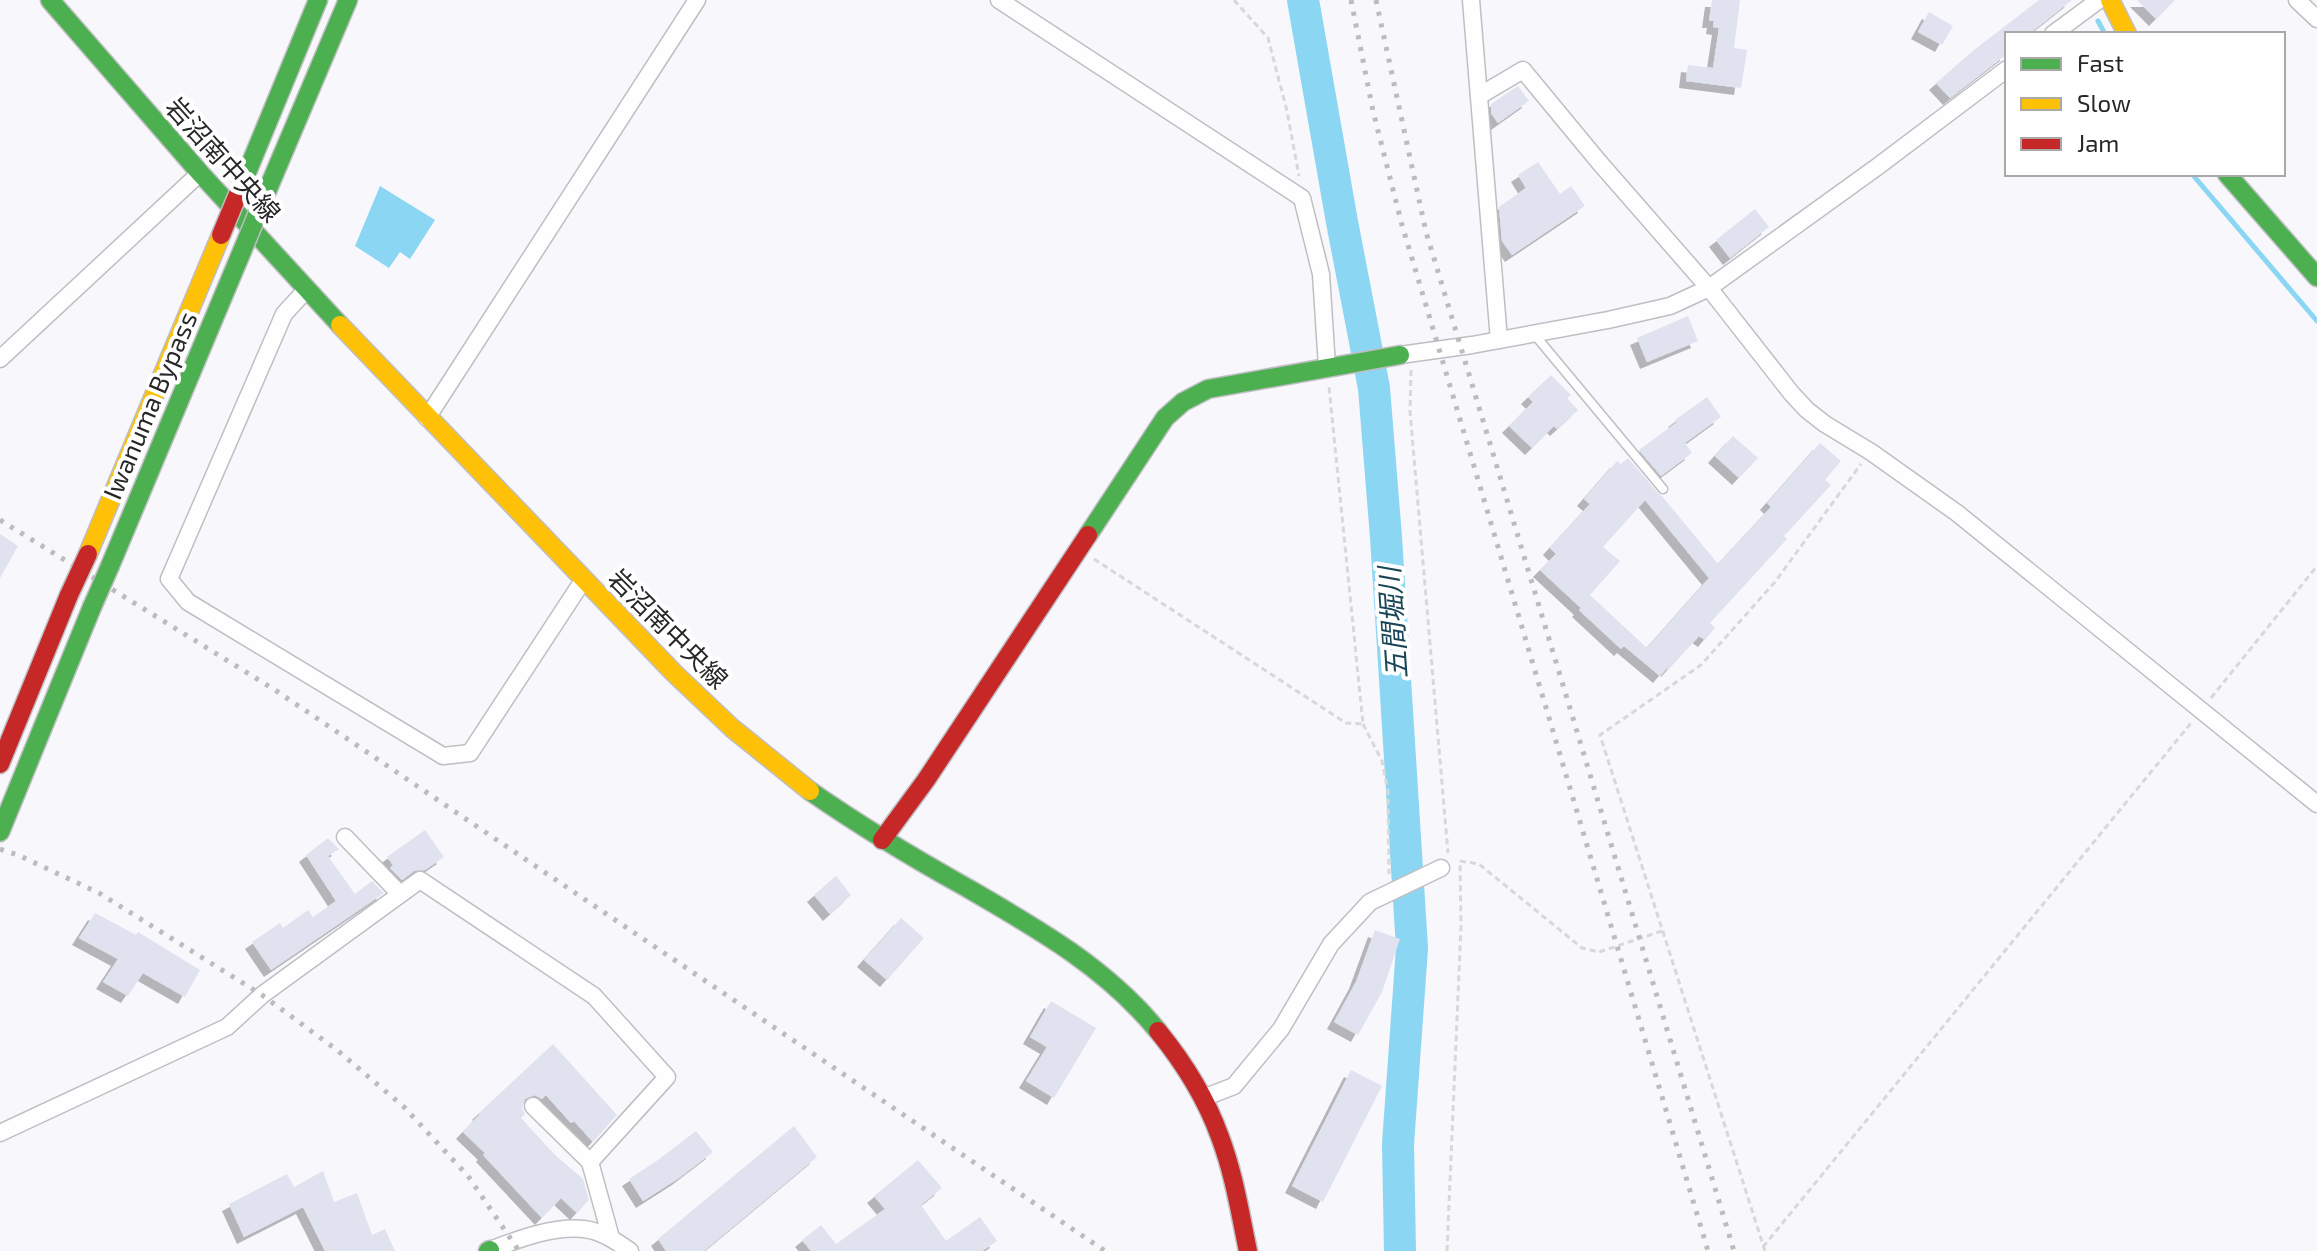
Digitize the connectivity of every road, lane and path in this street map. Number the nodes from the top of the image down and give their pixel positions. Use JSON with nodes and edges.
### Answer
{"nodes":[{"id":1,"x":50,"y":0,"type":"edge"},
{"id":2,"x":318,"y":0,"type":"edge"},
{"id":3,"x":348,"y":0,"type":"edge"},
{"id":4,"x":697,"y":0,"type":"edge"},
{"id":5,"x":999,"y":0,"type":"edge"},
{"id":6,"x":1234,"y":0,"type":"edge"},
{"id":7,"x":1471,"y":0,"type":"edge"},
{"id":8,"x":2099,"y":0,"type":"edge"},
{"id":9,"x":2110,"y":0,"type":"edge"},
{"id":10,"x":2297,"y":0,"type":"edge"},
{"id":11,"x":2317,"y":19,"type":"edge"},
{"id":12,"x":2056,"y":32,"type":"edge"},
{"id":13,"x":2126,"y":32,"type":"edge"},
{"id":14,"x":2005,"y":71,"type":"edge"},
{"id":15,"x":1479,"y":96,"type":"junction"},
{"id":16,"x":200,"y":173,"type":"junction"},
{"id":17,"x":2229,"y":176,"type":"edge"},
{"id":18,"x":1302,"y":198,"type":"junction"},
{"id":19,"x":2317,"y":277,"type":"edge"},
{"id":20,"x":1709,"y":288,"type":"junction"},
{"id":21,"x":306,"y":290,"type":"junction"},
{"id":22,"x":1533,"y":334,"type":"junction"},
{"id":23,"x":1499,"y":340,"type":"junction"},
{"id":24,"x":1405,"y":354,"type":"junction"},
{"id":25,"x":0,"y":359,"type":"edge"},
{"id":26,"x":1327,"y":367,"type":"junction"},
{"id":27,"x":427,"y":418,"type":"junction"},
{"id":28,"x":1871,"y":452,"type":"junction"},
{"id":29,"x":1663,"y":489,"type":"dead end"},
{"id":30,"x":1078,"y":549,"type":"junction"},
{"id":31,"x":2317,"y":566,"type":"edge"},
{"id":32,"x":584,"y":579,"type":"junction"},
{"id":33,"x":2201,"y":710,"type":"junction"},
{"id":34,"x":1363,"y":724,"type":"junction"},
{"id":35,"x":0,"y":764,"type":"edge"},
{"id":36,"x":2317,"y":804,"type":"edge"},
{"id":37,"x":0,"y":831,"type":"edge"},
{"id":38,"x":345,"y":837,"type":"dead end"},
{"id":39,"x":882,"y":840,"type":"junction"},
{"id":40,"x":1460,"y":861,"type":"junction"},
{"id":41,"x":1441,"y":868,"type":"dead end"},
{"id":42,"x":1392,"y":891,"type":"junction"},
{"id":43,"x":400,"y":894,"type":"junction"},
{"id":44,"x":1662,"y":931,"type":"junction"},
{"id":45,"x":1203,"y":1098,"type":"junction"},
{"id":46,"x":533,"y":1106,"type":"dead end"},
{"id":47,"x":0,"y":1133,"type":"edge"},
{"id":48,"x":590,"y":1162,"type":"junction"},
{"id":49,"x":611,"y":1238,"type":"junction"},
{"id":50,"x":1764,"y":1249,"type":"edge"},
{"id":51,"x":489,"y":1251,"type":"edge"},
{"id":52,"x":630,"y":1251,"type":"edge"},
{"id":53,"x":1248,"y":1251,"type":"edge"},
{"id":54,"x":1447,"y":1251,"type":"edge"}],
"edges":[{"from":1,"to":16,"type":"main road","name":"岩沼南中央線"},
{"from":2,"to":35,"type":"main road","name":"Iwanuma Bypass","bridge":true},
{"from":3,"to":37,"type":"main road","name":"Iwanuma Bypass","bridge":true},
{"from":4,"to":27,"type":"street"},
{"from":5,"to":18,"type":"street"},
{"from":6,"to":18,"type":"path"},
{"from":7,"to":15,"type":"street"},
{"from":8,"to":12,"type":"street"},
{"from":9,"to":13,"type":"main road"},
{"from":10,"to":11,"type":"street"},
{"from":14,"to":20,"type":"street"},
{"from":15,"to":20,"type":"street"},
{"from":15,"to":23,"type":"street"},
{"from":16,"to":21,"type":"main road","name":"岩沼南中央線"},
{"from":16,"to":25,"type":"street"},
{"from":17,"to":19,"type":"main road"},
{"from":18,"to":26,"type":"street"},
{"from":20,"to":22,"type":"street"},
{"from":20,"to":28,"type":"street"},
{"from":21,"to":27,"type":"main road","name":"岩沼南中央線"},
{"from":21,"to":32,"type":"street"},
{"from":22,"to":23,"type":"street"},
{"from":22,"to":29,"type":"lane"},
{"from":23,"to":24,"type":"street"},
{"from":24,"to":26,"type":"main road"},
{"from":24,"to":40,"type":"path"},
{"from":26,"to":30,"type":"main road"},
{"from":26,"to":34,"type":"path"},
{"from":27,"to":32,"type":"main road","name":"岩沼南中央線"},
{"from":28,"to":33,"type":"street"},
{"from":28,"to":44,"type":"path"},
{"from":30,"to":34,"type":"path"},
{"from":30,"to":39,"type":"main road"},
{"from":31,"to":33,"type":"path"},
{"from":32,"to":39,"type":"main road","name":"岩沼南中央線"},
{"from":33,"to":36,"type":"street"},
{"from":33,"to":50,"type":"path"},
{"from":34,"to":42,"type":"path"},
{"from":38,"to":43,"type":"street"},
{"from":39,"to":45,"type":"main road","name":"岩沼南中央線"},
{"from":40,"to":44,"type":"path"},
{"from":40,"to":54,"type":"path"},
{"from":41,"to":42,"type":"street"},
{"from":42,"to":45,"type":"street"},
{"from":43,"to":47,"type":"street"},
{"from":43,"to":48,"type":"street"},
{"from":44,"to":50,"type":"path"},
{"from":45,"to":53,"type":"main road","name":"岩沼南中央線"},
{"from":46,"to":48,"type":"street"},
{"from":48,"to":49,"type":"street"},
{"from":49,"to":51,"type":"street"},
{"from":49,"to":52,"type":"street"}]}
